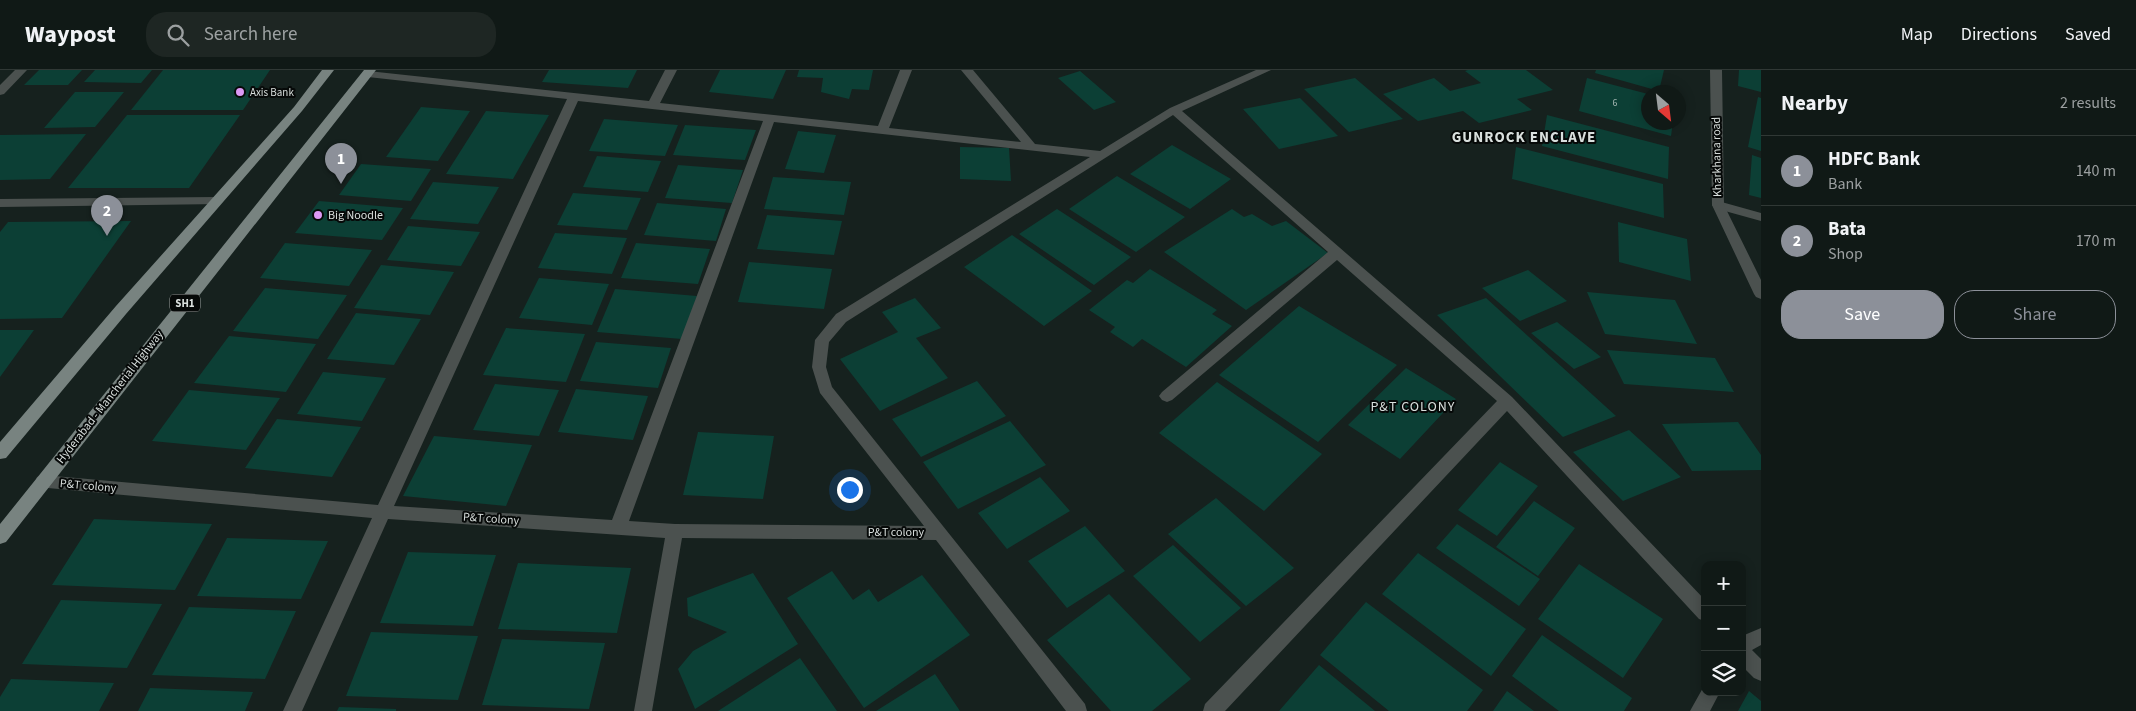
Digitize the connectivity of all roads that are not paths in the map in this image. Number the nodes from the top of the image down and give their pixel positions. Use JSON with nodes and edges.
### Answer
{"nodes":[{"id":1,"x":21,"y":70,"type":"edge"},
{"id":2,"x":328,"y":70,"type":"edge"},
{"id":3,"x":671,"y":70,"type":"edge"},
{"id":4,"x":906,"y":70,"type":"edge"},
{"id":5,"x":967,"y":70,"type":"edge"},
{"id":6,"x":1265,"y":70,"type":"edge"},
{"id":7,"x":1716,"y":70,"type":"edge"},
{"id":8,"x":369,"y":72,"type":"edge"},
{"id":9,"x":0,"y":92,"type":"edge"},
{"id":10,"x":574,"y":96,"type":"junction"},
{"id":11,"x":653,"y":105,"type":"junction"},
{"id":12,"x":1174,"y":110,"type":"junction"},
{"id":13,"x":770,"y":118,"type":"junction"},
{"id":14,"x":882,"y":131,"type":"junction"},
{"id":15,"x":1031,"y":147,"type":"junction"},
{"id":16,"x":1104,"y":155,"type":"junction"},
{"id":17,"x":216,"y":201,"type":"junction"},
{"id":18,"x":0,"y":203,"type":"edge"},
{"id":19,"x":1718,"y":205,"type":"junction"},
{"id":20,"x":1761,"y":217,"type":"edge"},
{"id":21,"x":1337,"y":252,"type":"junction"},
{"id":22,"x":1761,"y":294,"type":"edge"},
{"id":23,"x":1167,"y":396,"type":"dead end"},
{"id":24,"x":1507,"y":401,"type":"junction"},
{"id":25,"x":0,"y":453,"type":"edge"},
{"id":26,"x":43,"y":482,"type":"junction"},
{"id":27,"x":383,"y":512,"type":"junction"},
{"id":28,"x":618,"y":527,"type":"junction"},
{"id":29,"x":675,"y":531,"type":"junction"},
{"id":30,"x":940,"y":532,"type":"junction"},
{"id":31,"x":0,"y":537,"type":"edge"},
{"id":32,"x":1701,"y":609,"type":"edge"},
{"id":33,"x":1761,"y":636,"type":"edge"},
{"id":34,"x":1746,"y":644,"type":"edge"},
{"id":35,"x":1746,"y":657,"type":"edge"},
{"id":36,"x":1761,"y":672,"type":"edge"},
{"id":37,"x":1708,"y":696,"type":"edge"},
{"id":38,"x":647,"y":707,"type":"edge"},
{"id":39,"x":292,"y":711,"type":"edge"},
{"id":40,"x":1078,"y":711,"type":"edge"},
{"id":41,"x":1212,"y":711,"type":"edge"},
{"id":42,"x":1699,"y":711,"type":"edge"}],
"edges":[{"from":1,"to":9,"type":"street"},
{"from":2,"to":17,"type":"main road"},
{"from":3,"to":11,"type":"street"},
{"from":4,"to":14,"type":"street"},
{"from":5,"to":15,"type":"street"},
{"from":6,"to":12,"type":"street"},
{"from":7,"to":19,"type":"street","name":"Kharkhana road"},
{"from":8,"to":10,"type":"street"},
{"from":8,"to":26,"type":"main road","name":"Hyderabad - Mancherial Highway","number":"SH1"},
{"from":10,"to":11,"type":"street"},
{"from":10,"to":27,"type":"street"},
{"from":11,"to":13,"type":"street"},
{"from":12,"to":16,"type":"street"},
{"from":12,"to":21,"type":"street"},
{"from":13,"to":14,"type":"street"},
{"from":13,"to":28,"type":"street"},
{"from":14,"to":15,"type":"street"},
{"from":15,"to":16,"type":"street"},
{"from":16,"to":30,"type":"street"},
{"from":17,"to":18,"type":"street"},
{"from":17,"to":25,"type":"main road"},
{"from":19,"to":20,"type":"street"},
{"from":19,"to":22,"type":"street","name":"Kharkhana road"},
{"from":21,"to":23,"type":"street"},
{"from":21,"to":24,"type":"street"},
{"from":24,"to":32,"type":"street"},
{"from":24,"to":41,"type":"street"},
{"from":26,"to":27,"type":"street","name":"P&T colony"},
{"from":26,"to":31,"type":"main road","name":"Hyderabad - Mancherial Highway","number":"SH1"},
{"from":27,"to":28,"type":"street","name":"P&T colony"},
{"from":27,"to":39,"type":"street"},
{"from":28,"to":29,"type":"street","name":"P&T colony"},
{"from":29,"to":30,"type":"street","name":"P&T colony"},
{"from":29,"to":38,"type":"street"},
{"from":30,"to":40,"type":"street"},
{"from":33,"to":34,"type":"street"},
{"from":35,"to":36,"type":"street"},
{"from":37,"to":42,"type":"street"}]}
